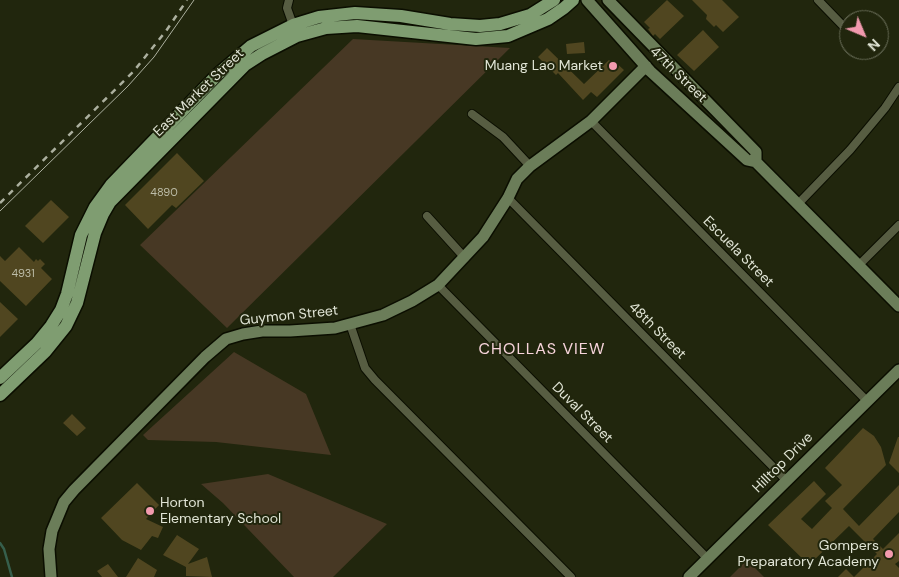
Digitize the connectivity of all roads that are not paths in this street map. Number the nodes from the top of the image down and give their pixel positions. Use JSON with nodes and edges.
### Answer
{"nodes":[{"id":1,"x":289,"y":0,"type":"edge"},
{"id":2,"x":554,"y":0,"type":"edge"},
{"id":3,"x":573,"y":0,"type":"edge"},
{"id":4,"x":587,"y":0,"type":"edge"},
{"id":5,"x":608,"y":0,"type":"edge"},
{"id":6,"x":818,"y":0,"type":"edge"},
{"id":7,"x":839,"y":22,"type":"edge"},
{"id":8,"x":293,"y":25,"type":"junction"},
{"id":9,"x":245,"y":65,"type":"junction"},
{"id":10,"x":646,"y":66,"type":"junction"},
{"id":11,"x":899,"y":87,"type":"edge"},
{"id":12,"x":472,"y":114,"type":"dead end"},
{"id":13,"x":591,"y":121,"type":"junction"},
{"id":14,"x":756,"y":162,"type":"junction"},
{"id":15,"x":530,"y":166,"type":"junction"},
{"id":16,"x":508,"y":198,"type":"junction"},
{"id":17,"x":798,"y":204,"type":"junction"},
{"id":18,"x":426,"y":216,"type":"dead end"},
{"id":19,"x":899,"y":225,"type":"edge"},
{"id":20,"x":464,"y":258,"type":"junction"},
{"id":21,"x":858,"y":265,"type":"junction"},
{"id":22,"x":438,"y":285,"type":"junction"},
{"id":23,"x":899,"y":306,"type":"edge"},
{"id":24,"x":350,"y":324,"type":"junction"},
{"id":25,"x":899,"y":370,"type":"edge"},
{"id":26,"x":0,"y":378,"type":"edge"},
{"id":27,"x":0,"y":396,"type":"edge"},
{"id":28,"x":867,"y":401,"type":"junction"},
{"id":29,"x":787,"y":481,"type":"junction"},
{"id":30,"x":708,"y":559,"type":"junction"},
{"id":31,"x":51,"y":577,"type":"edge"},
{"id":32,"x":571,"y":577,"type":"edge"},
{"id":33,"x":689,"y":577,"type":"edge"}],
"edges":[{"from":1,"to":8,"type":"street"},
{"from":2,"to":8,"type":"main road","name":"East Market Street"},
{"from":3,"to":9,"type":"main road","name":"East Market Street"},
{"from":4,"to":10,"type":"street","name":"47th Street"},
{"from":5,"to":14,"type":"street","name":"47th Street"},
{"from":6,"to":7,"type":"street"},
{"from":8,"to":9,"type":"main road"},
{"from":8,"to":26,"type":"main road","name":"East Market Street"},
{"from":9,"to":27,"type":"main road","name":"East Market Street"},
{"from":10,"to":13,"type":"street","name":"Guymon Street"},
{"from":10,"to":14,"type":"street","name":"47th Street"},
{"from":11,"to":17,"type":"street"},
{"from":12,"to":15,"type":"street"},
{"from":13,"to":15,"type":"street","name":"Guymon Street"},
{"from":13,"to":28,"type":"street","name":"Escuela Street"},
{"from":14,"to":17,"type":"street","name":"47th Street"},
{"from":15,"to":16,"type":"street","name":"Guymon Street"},
{"from":16,"to":20,"type":"street","name":"Guymon Street"},
{"from":16,"to":29,"type":"street","name":"48th Street"},
{"from":17,"to":21,"type":"street","name":"47th Street"},
{"from":18,"to":20,"type":"street"},
{"from":19,"to":21,"type":"street"},
{"from":20,"to":22,"type":"street","name":"Guymon Street"},
{"from":21,"to":23,"type":"street","name":"47th Street"},
{"from":22,"to":24,"type":"street","name":"Guymon Street"},
{"from":22,"to":30,"type":"street","name":"Duval Street"},
{"from":24,"to":31,"type":"street","name":"Guymon Street"},
{"from":24,"to":32,"type":"street"},
{"from":25,"to":28,"type":"street","name":"Hilltop Drive"},
{"from":28,"to":29,"type":"street","name":"Hilltop Drive"},
{"from":29,"to":30,"type":"street","name":"Hilltop Drive"},
{"from":30,"to":33,"type":"street","name":"Hilltop Drive"}]}
